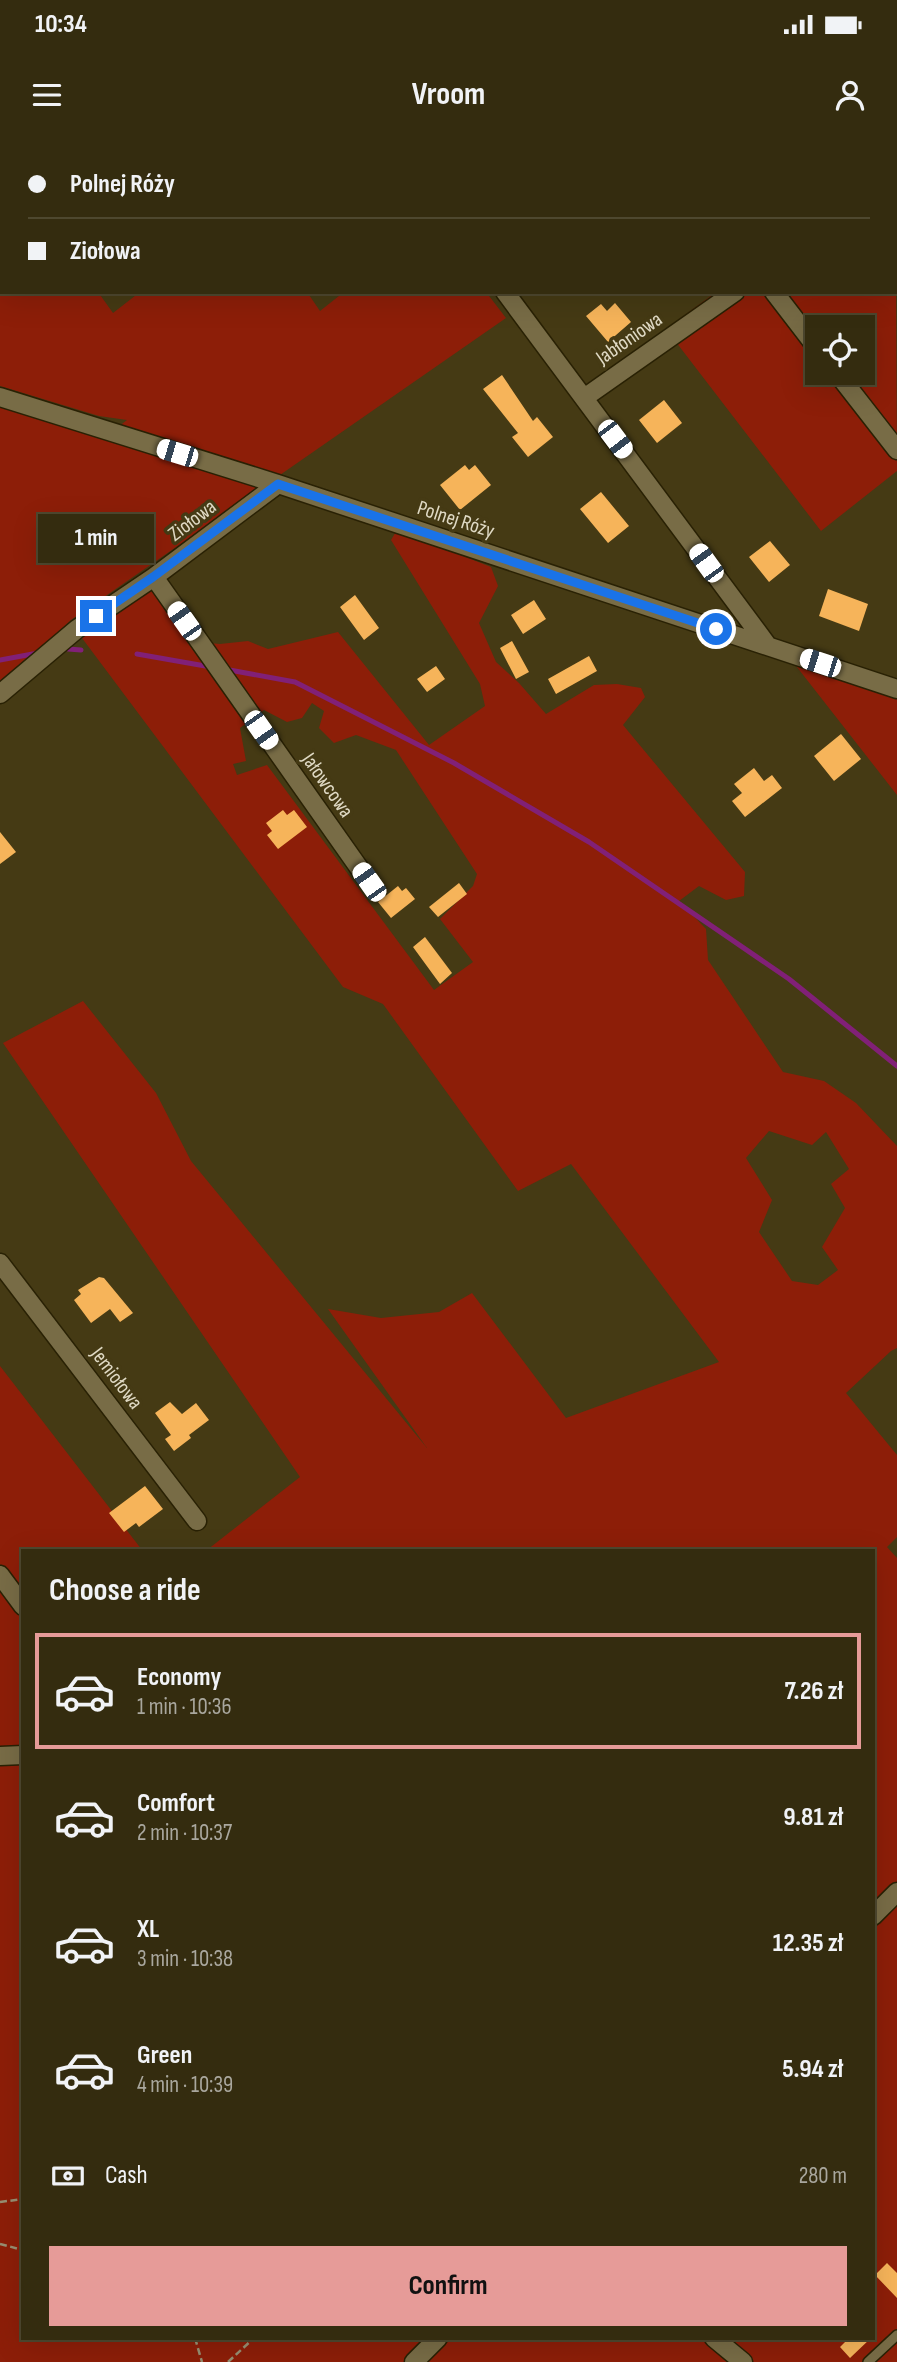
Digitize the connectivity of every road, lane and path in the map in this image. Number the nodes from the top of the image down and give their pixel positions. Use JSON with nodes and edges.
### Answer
{"nodes":[{"id":1,"x":506,"y":294,"type":"edge"},
{"id":2,"x":732,"y":294,"type":"edge"},
{"id":3,"x":776,"y":294,"type":"edge"},
{"id":4,"x":805,"y":332,"type":"edge"},
{"id":5,"x":846,"y":385,"type":"edge"},
{"id":6,"x":0,"y":397,"type":"edge"},
{"id":7,"x":584,"y":398,"type":"junction"},
{"id":8,"x":897,"y":450,"type":"edge"},
{"id":9,"x":278,"y":484,"type":"junction"},
{"id":10,"x":153,"y":577,"type":"junction"},
{"id":11,"x":768,"y":646,"type":"junction"},
{"id":12,"x":897,"y":689,"type":"edge"},
{"id":13,"x":0,"y":694,"type":"edge"},
{"id":14,"x":369,"y":882,"type":"dead end"},
{"id":15,"x":0,"y":1263,"type":"edge"},
{"id":16,"x":197,"y":1521,"type":"dead end"},
{"id":17,"x":0,"y":1576,"type":"edge"},
{"id":18,"x":21,"y":1603,"type":"edge"},
{"id":19,"x":21,"y":1755,"type":"edge"},
{"id":20,"x":0,"y":1756,"type":"edge"},
{"id":21,"x":897,"y":1892,"type":"edge"},
{"id":22,"x":875,"y":1914,"type":"edge"},
{"id":23,"x":21,"y":2199,"type":"edge"},
{"id":24,"x":0,"y":2202,"type":"edge"},
{"id":25,"x":0,"y":2244,"type":"edge"},
{"id":26,"x":21,"y":2249,"type":"edge"},
{"id":27,"x":897,"y":2335,"type":"edge"},
{"id":28,"x":196,"y":2340,"type":"edge"},
{"id":29,"x":252,"y":2340,"type":"edge"},
{"id":30,"x":436,"y":2340,"type":"edge"},
{"id":31,"x":716,"y":2340,"type":"edge"},
{"id":32,"x":202,"y":2362,"type":"edge"},
{"id":33,"x":229,"y":2362,"type":"edge"},
{"id":34,"x":414,"y":2362,"type":"edge"},
{"id":35,"x":743,"y":2362,"type":"edge"},
{"id":36,"x":868,"y":2362,"type":"edge"}],
"edges":[{"from":1,"to":7,"type":"street"},
{"from":2,"to":7,"type":"street","name":"Jabłoniowa"},
{"from":3,"to":4,"type":"street"},
{"from":5,"to":8,"type":"street"},
{"from":6,"to":9,"type":"street","name":"Polnej Róży"},
{"from":7,"to":11,"type":"street"},
{"from":9,"to":10,"type":"street","name":"Ziołowa"},
{"from":9,"to":11,"type":"street","name":"Polnej Róży"},
{"from":10,"to":13,"type":"street","name":"Ziołowa"},
{"from":10,"to":14,"type":"street","name":"Jałowcowa"},
{"from":11,"to":12,"type":"street","name":"Polnej Róży"},
{"from":15,"to":16,"type":"street","name":"Jemiołowa"},
{"from":17,"to":18,"type":"street"},
{"from":19,"to":20,"type":"street"},
{"from":21,"to":22,"type":"street"},
{"from":23,"to":24,"type":"path"},
{"from":25,"to":26,"type":"path"},
{"from":27,"to":36,"type":"lane"},
{"from":28,"to":32,"type":"path"},
{"from":29,"to":33,"type":"path"},
{"from":30,"to":34,"type":"street"},
{"from":31,"to":35,"type":"street"}]}
